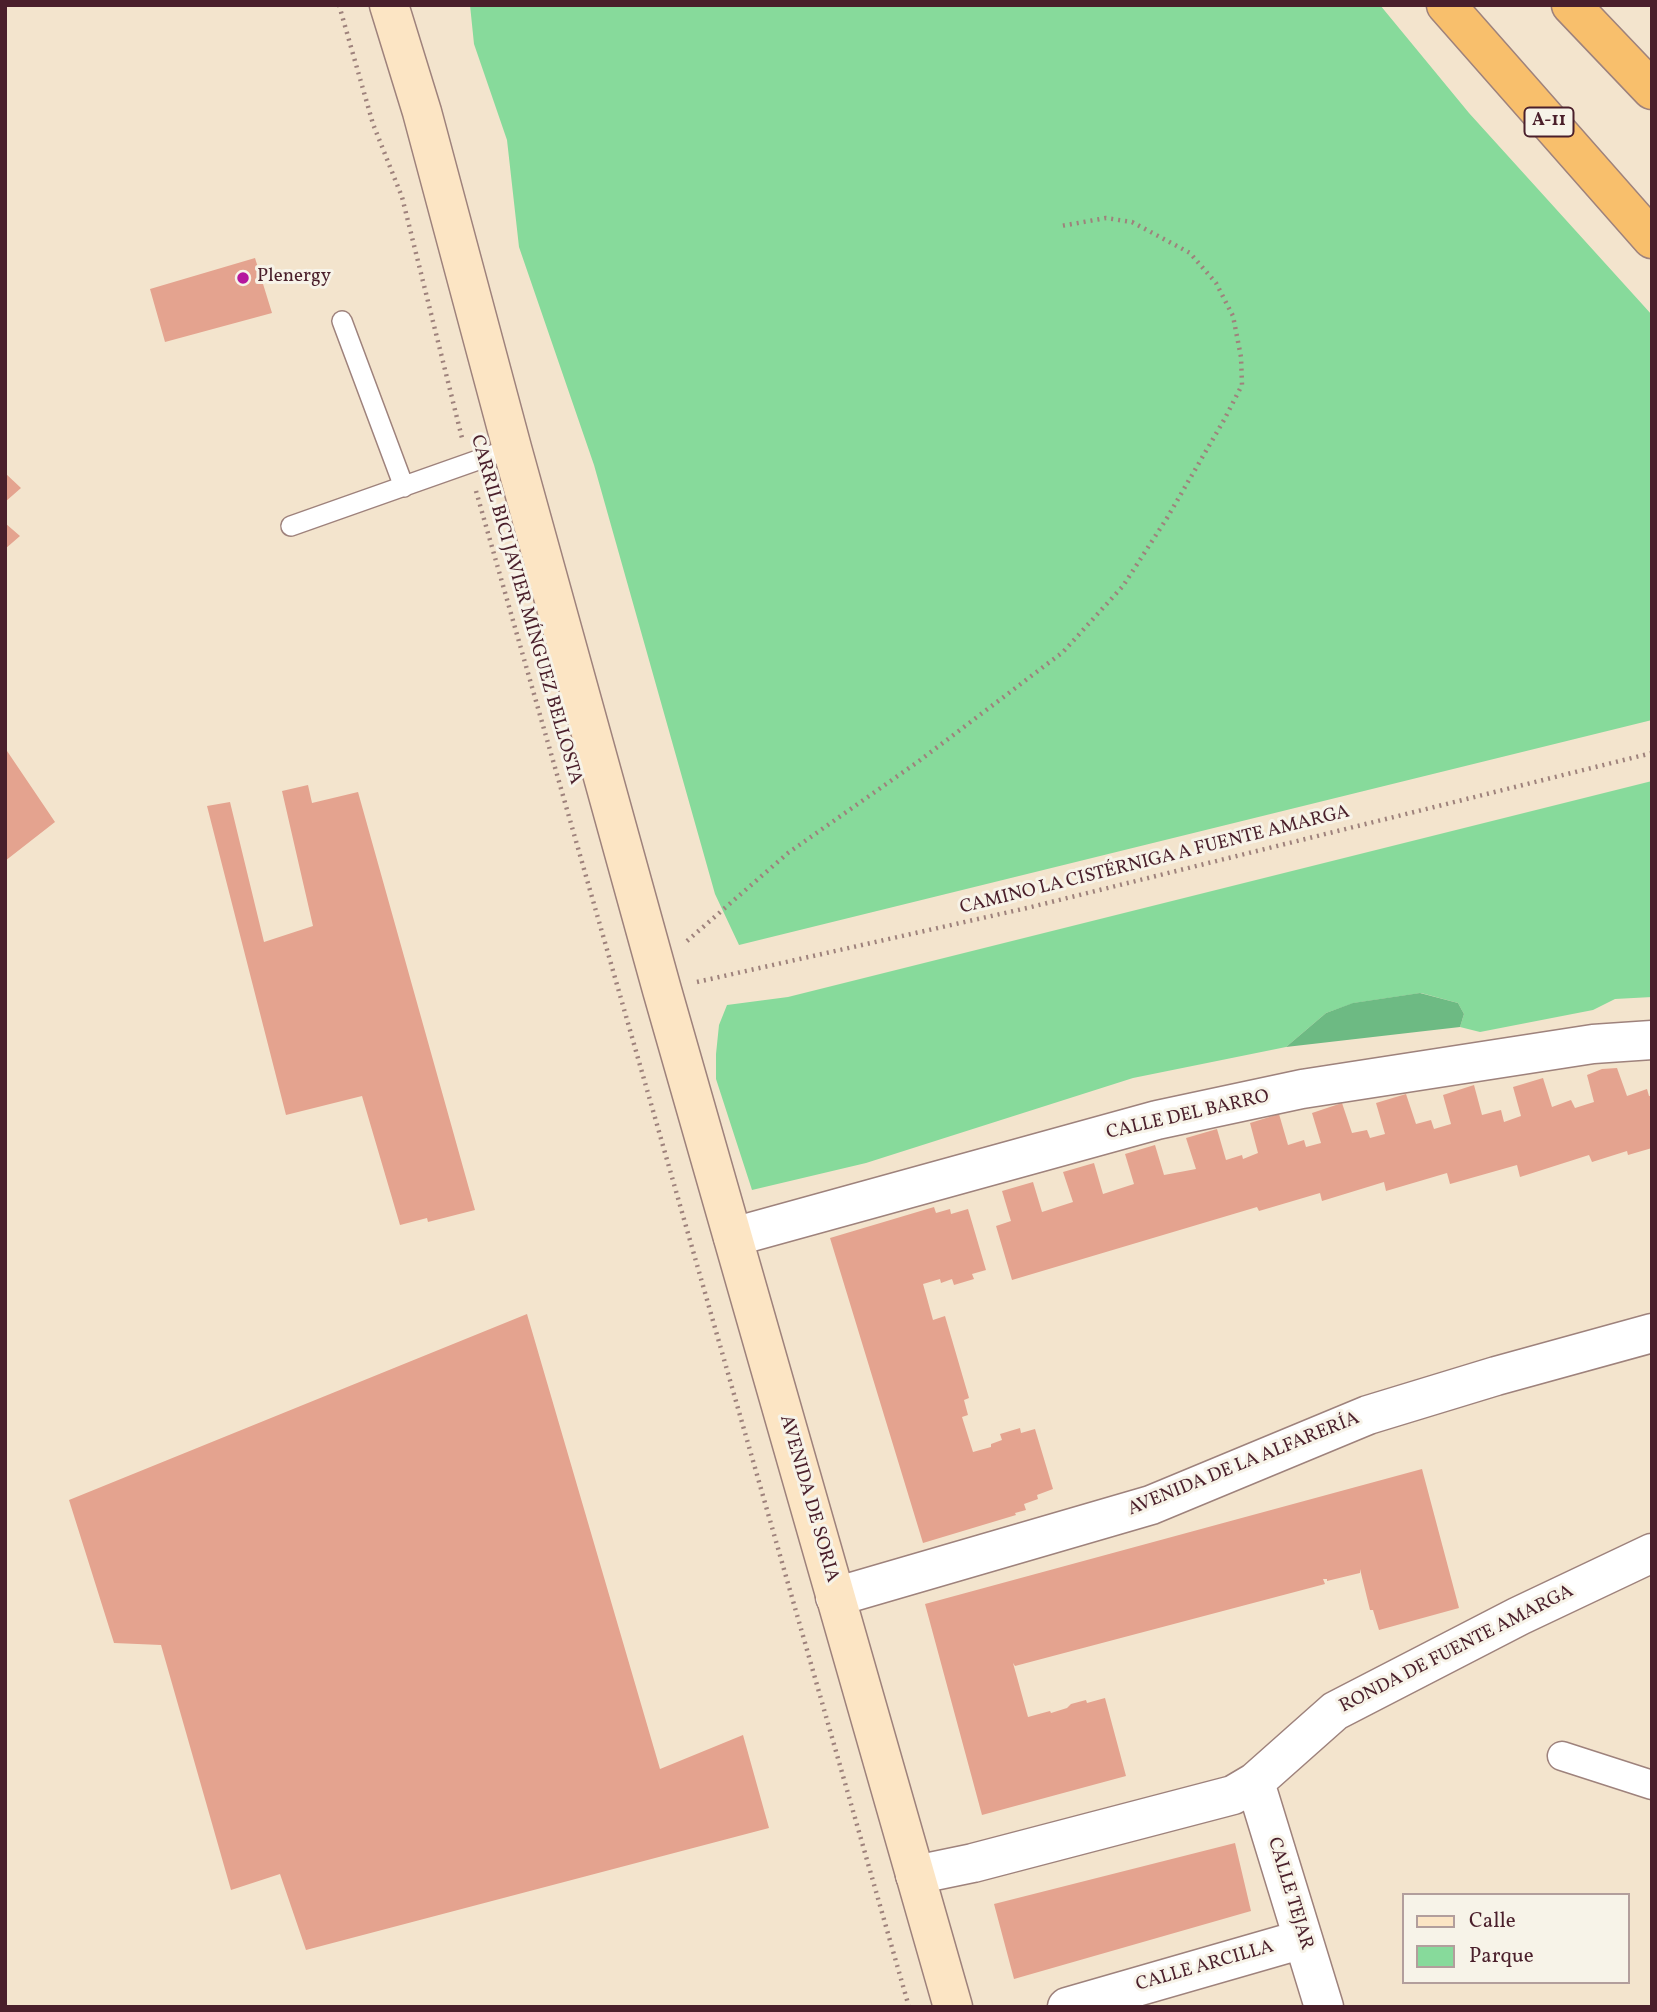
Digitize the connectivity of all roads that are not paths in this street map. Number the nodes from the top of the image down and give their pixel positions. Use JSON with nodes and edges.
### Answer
{"nodes":[{"id":1,"x":389,"y":5,"type":"edge"},
{"id":2,"x":1446,"y":5,"type":"edge"},
{"id":3,"x":1571,"y":5,"type":"edge"},
{"id":4,"x":1652,"y":90,"type":"edge"},
{"id":5,"x":1652,"y":239,"type":"edge"},
{"id":6,"x":342,"y":321,"type":"dead end"},
{"id":7,"x":512,"y":448,"type":"junction"},
{"id":8,"x":404,"y":487,"type":"junction"},
{"id":9,"x":291,"y":526,"type":"dead end"},
{"id":10,"x":1652,"y":1040,"type":"edge"},
{"id":11,"x":733,"y":1237,"type":"junction"},
{"id":12,"x":1652,"y":1333,"type":"edge"},
{"id":13,"x":1652,"y":1553,"type":"edge"},
{"id":14,"x":835,"y":1597,"type":"junction"},
{"id":15,"x":1562,"y":1756,"type":"dead end"},
{"id":16,"x":1255,"y":1782,"type":"junction"},
{"id":17,"x":1652,"y":1785,"type":"edge"},
{"id":18,"x":915,"y":1875,"type":"junction"},
{"id":19,"x":1303,"y":1939,"type":"junction"},
{"id":20,"x":953,"y":2007,"type":"edge"},
{"id":21,"x":1067,"y":2007,"type":"edge"},
{"id":22,"x":1324,"y":2007,"type":"edge"}],
"edges":[{"from":1,"to":7,"type":"main road","name":"AVENIDA DE SORIA"},
{"from":2,"to":5,"type":"highway","number":"A-11"},
{"from":3,"to":4,"type":"highway"},
{"from":6,"to":8,"type":"lane"},
{"from":7,"to":8,"type":"lane"},
{"from":7,"to":11,"type":"main road","name":"AVENIDA DE SORIA"},
{"from":8,"to":9,"type":"lane"},
{"from":10,"to":11,"type":"street","name":"CALLE DEL BARRO"},
{"from":11,"to":14,"type":"main road","name":"AVENIDA DE SORIA"},
{"from":12,"to":14,"type":"street","name":"AVENIDA DE LA ALFARERÍA"},
{"from":13,"to":16,"type":"street","name":"RONDA DE FUENTE AMARGA"},
{"from":14,"to":18,"type":"main road","name":"AVENIDA DE SORIA"},
{"from":15,"to":17,"type":"street"},
{"from":16,"to":18,"type":"street","name":"RONDA DE FUENTE AMARGA"},
{"from":16,"to":19,"type":"street","name":"CALLE TEJAR"},
{"from":18,"to":20,"type":"main road","name":"AVENIDA DE SORIA"},
{"from":19,"to":21,"type":"street","name":"CALLE ARCILLA"},
{"from":19,"to":22,"type":"street","name":"CALLE TEJAR"}]}
